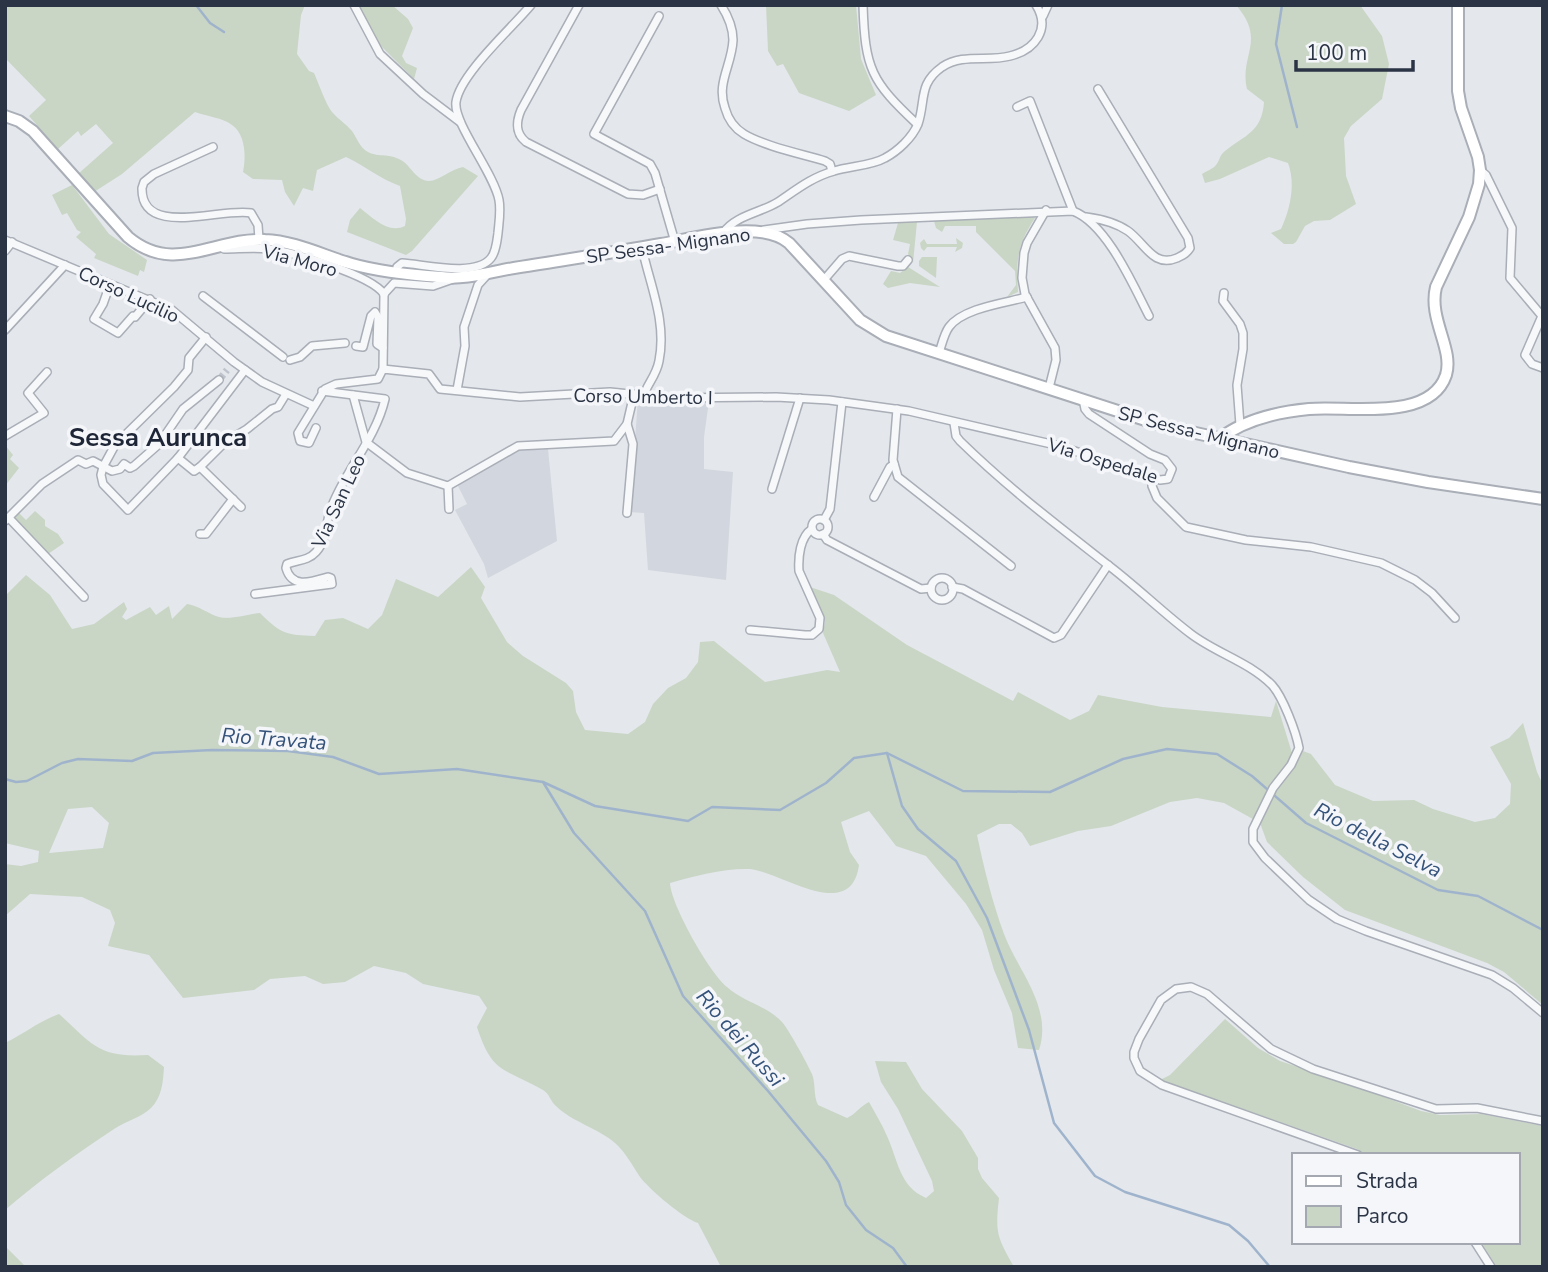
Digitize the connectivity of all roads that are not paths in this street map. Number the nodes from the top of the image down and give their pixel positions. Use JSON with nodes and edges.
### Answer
{"nodes":[{"id":1,"x":354,"y":5,"type":"edge"},
{"id":2,"x":531,"y":5,"type":"edge"},
{"id":3,"x":579,"y":5,"type":"edge"},
{"id":4,"x":721,"y":5,"type":"edge"},
{"id":5,"x":863,"y":5,"type":"edge"},
{"id":6,"x":1036,"y":5,"type":"edge"},
{"id":7,"x":1048,"y":5,"type":"edge"},
{"id":8,"x":1457,"y":8,"type":"edge"},
{"id":9,"x":659,"y":16,"type":"dead end"},
{"id":10,"x":1043,"y":16,"type":"junction"},
{"id":11,"x":1098,"y":89,"type":"dead end"},
{"id":12,"x":1017,"y":107,"type":"dead end"},
{"id":13,"x":5,"y":116,"type":"edge"},
{"id":14,"x":461,"y":122,"type":"junction"},
{"id":15,"x":917,"y":124,"type":"junction"},
{"id":16,"x":213,"y":147,"type":"dead end"},
{"id":17,"x":1480,"y":170,"type":"junction"},
{"id":18,"x":832,"y":171,"type":"junction"},
{"id":19,"x":660,"y":189,"type":"junction"},
{"id":20,"x":1046,"y":211,"type":"junction"},
{"id":21,"x":1073,"y":211,"type":"junction"},
{"id":22,"x":1085,"y":217,"type":"junction"},
{"id":23,"x":760,"y":231,"type":"junction"},
{"id":24,"x":723,"y":234,"type":"junction"},
{"id":25,"x":259,"y":239,"type":"junction"},
{"id":26,"x":8,"y":241,"type":"edge"},
{"id":27,"x":675,"y":242,"type":"junction"},
{"id":28,"x":642,"y":248,"type":"junction"},
{"id":29,"x":209,"y":249,"type":"junction"},
{"id":30,"x":5,"y":251,"type":"edge"},
{"id":31,"x":908,"y":260,"type":"dead end"},
{"id":32,"x":65,"y":265,"type":"junction"},
{"id":33,"x":396,"y":272,"type":"junction"},
{"id":34,"x":492,"y":272,"type":"junction"},
{"id":35,"x":455,"y":278,"type":"junction"},
{"id":36,"x":823,"y":281,"type":"junction"},
{"id":37,"x":110,"y":284,"type":"junction"},
{"id":38,"x":1224,"y":293,"type":"dead end"},
{"id":39,"x":384,"y":295,"type":"junction"},
{"id":40,"x":204,"y":296,"type":"dead end"},
{"id":41,"x":1027,"y":297,"type":"junction"},
{"id":42,"x":150,"y":299,"type":"junction"},
{"id":43,"x":1149,"y":316,"type":"dead end"},
{"id":44,"x":5,"y":330,"type":"edge"},
{"id":45,"x":206,"y":337,"type":"junction"},
{"id":46,"x":345,"y":343,"type":"dead end"},
{"id":47,"x":356,"y":346,"type":"dead end"},
{"id":48,"x":383,"y":348,"type":"junction"},
{"id":49,"x":939,"y":353,"type":"junction"},
{"id":50,"x":234,"y":362,"type":"junction"},
{"id":51,"x":1543,"y":368,"type":"edge"},
{"id":52,"x":383,"y":369,"type":"junction"},
{"id":53,"x":227,"y":370,"type":"tunnel mouth"},
{"id":54,"x":245,"y":370,"type":"junction"},
{"id":55,"x":47,"y":372,"type":"dead end"},
{"id":56,"x":219,"y":380,"type":"tunnel mouth"},
{"id":57,"x":1049,"y":388,"type":"junction"},
{"id":58,"x":457,"y":390,"type":"junction"},
{"id":59,"x":322,"y":391,"type":"junction"},
{"id":60,"x":286,"y":394,"type":"junction"},
{"id":61,"x":634,"y":394,"type":"junction"},
{"id":62,"x":353,"y":395,"type":"junction"},
{"id":63,"x":644,"y":396,"type":"junction"},
{"id":64,"x":800,"y":398,"type":"junction"},
{"id":65,"x":1083,"y":399,"type":"junction"},
{"id":66,"x":842,"y":402,"type":"junction"},
{"id":67,"x":314,"y":406,"type":"junction"},
{"id":68,"x":897,"y":409,"type":"junction"},
{"id":69,"x":954,"y":423,"type":"junction"},
{"id":70,"x":627,"y":424,"type":"junction"},
{"id":71,"x":1240,"y":425,"type":"junction"},
{"id":72,"x":316,"y":428,"type":"dead end"},
{"id":73,"x":5,"y":436,"type":"edge"},
{"id":74,"x":1219,"y":439,"type":"junction"},
{"id":75,"x":366,"y":442,"type":"junction"},
{"id":76,"x":178,"y":457,"type":"junction"},
{"id":77,"x":894,"y":464,"type":"junction"},
{"id":78,"x":103,"y":467,"type":"junction"},
{"id":79,"x":201,"y":467,"type":"junction"},
{"id":80,"x":1153,"y":477,"type":"junction"},
{"id":81,"x":448,"y":486,"type":"junction"},
{"id":82,"x":772,"y":489,"type":"dead end"},
{"id":83,"x":874,"y":496,"type":"dead end"},
{"id":84,"x":233,"y":499,"type":"junction"},
{"id":85,"x":1543,"y":499,"type":"edge"},
{"id":86,"x":241,"y":506,"type":"dead end"},
{"id":87,"x":449,"y":509,"type":"dead end"},
{"id":88,"x":627,"y":513,"type":"dead end"},
{"id":89,"x":7,"y":519,"type":"edge"},
{"id":90,"x":824,"y":520,"type":"junction"},
{"id":91,"x":812,"y":529,"type":"junction"},
{"id":92,"x":200,"y":534,"type":"dead end"},
{"id":93,"x":823,"y":534,"type":"junction"},
{"id":94,"x":1108,"y":565,"type":"junction"},
{"id":95,"x":1011,"y":566,"type":"dead end"},
{"id":96,"x":952,"y":587,"type":"junction"},
{"id":97,"x":931,"y":588,"type":"junction"},
{"id":98,"x":255,"y":594,"type":"dead end"},
{"id":99,"x":84,"y":597,"type":"dead end"},
{"id":100,"x":1455,"y":618,"type":"dead end"},
{"id":101,"x":750,"y":630,"type":"dead end"},
{"id":102,"x":1543,"y":1013,"type":"edge"},
{"id":103,"x":1543,"y":1121,"type":"edge"},
{"id":104,"x":1352,"y":1153,"type":"edge"},
{"id":105,"x":1476,"y":1244,"type":"edge"},
{"id":106,"x":1491,"y":1267,"type":"edge"}],
"edges":[{"from":1,"to":14,"type":"street"},
{"from":2,"to":14,"type":"street"},
{"from":3,"to":19,"type":"street"},
{"from":4,"to":18,"type":"street"},
{"from":5,"to":15,"type":"street"},
{"from":6,"to":10,"type":"street"},
{"from":7,"to":10,"type":"street"},
{"from":8,"to":17,"type":"street"},
{"from":9,"to":19,"type":"street"},
{"from":10,"to":15,"type":"street"},
{"from":11,"to":22,"type":"street"},
{"from":12,"to":21,"type":"street"},
{"from":13,"to":29,"type":"street","name":"SP Sessa- Mignano"},
{"from":14,"to":33,"type":"street"},
{"from":15,"to":18,"type":"street"},
{"from":16,"to":25,"type":"street"},
{"from":17,"to":51,"type":"street"},
{"from":17,"to":71,"type":"street"},
{"from":18,"to":24,"type":"street"},
{"from":19,"to":27,"type":"street"},
{"from":20,"to":21,"type":"street"},
{"from":20,"to":23,"type":"street"},
{"from":20,"to":41,"type":"street"},
{"from":21,"to":22,"type":"street"},
{"from":22,"to":43,"type":"street"},
{"from":23,"to":24,"type":"street","name":"SP Sessa- Mignano"},
{"from":23,"to":36,"type":"street","name":"SP Sessa- Mignano"},
{"from":24,"to":27,"type":"street","name":"SP Sessa- Mignano"},
{"from":25,"to":29,"type":"street","name":"SP Sessa- Mignano"},
{"from":25,"to":33,"type":"street","name":"SP Sessa- Mignano"},
{"from":26,"to":30,"type":"street"},
{"from":26,"to":32,"type":"street","name":"Corso Lucilio"},
{"from":27,"to":28,"type":"street","name":"SP Sessa- Mignano"},
{"from":28,"to":34,"type":"street","name":"SP Sessa- Mignano"},
{"from":28,"to":63,"type":"street"},
{"from":29,"to":39,"type":"street","name":"Via Moro"},
{"from":31,"to":36,"type":"street"},
{"from":32,"to":37,"type":"street","name":"Corso Lucilio"},
{"from":32,"to":44,"type":"street"},
{"from":33,"to":35,"type":"street","name":"SP Sessa- Mignano"},
{"from":34,"to":35,"type":"street","name":"SP Sessa- Mignano"},
{"from":34,"to":58,"type":"street"},
{"from":35,"to":39,"type":"street"},
{"from":36,"to":49,"type":"street","name":"SP Sessa- Mignano"},
{"from":37,"to":42,"type":"street","name":"Corso Lucilio"},
{"from":37,"to":42,"type":"street"},
{"from":38,"to":71,"type":"street"},
{"from":39,"to":48,"type":"street"},
{"from":40,"to":46,"type":"street"},
{"from":41,"to":49,"type":"street"},
{"from":41,"to":57,"type":"street"},
{"from":42,"to":45,"type":"street","name":"Corso Lucilio"},
{"from":45,"to":50,"type":"street","name":"Corso Lucilio"},
{"from":45,"to":78,"type":"street"},
{"from":47,"to":48,"type":"street"},
{"from":48,"to":52,"type":"street"},
{"from":49,"to":57,"type":"street","name":"SP Sessa- Mignano"},
{"from":50,"to":53,"type":"street"},
{"from":50,"to":54,"type":"street","name":"Corso Lucilio"},
{"from":52,"to":58,"type":"street","name":"Corso Umberto I"},
{"from":52,"to":59,"type":"street"},
{"from":54,"to":60,"type":"street","name":"Corso Lucilio"},
{"from":54,"to":76,"type":"street"},
{"from":55,"to":73,"type":"street"},
{"from":56,"to":78,"type":"street"},
{"from":57,"to":65,"type":"street","name":"SP Sessa- Mignano"},
{"from":58,"to":61,"type":"street","name":"Corso Umberto I"},
{"from":59,"to":62,"type":"street"},
{"from":59,"to":67,"type":"street"},
{"from":60,"to":67,"type":"street","name":"Corso Lucilio"},
{"from":60,"to":79,"type":"street"},
{"from":61,"to":63,"type":"street","name":"Corso Umberto I"},
{"from":61,"to":70,"type":"street"},
{"from":62,"to":75,"type":"street"},
{"from":62,"to":75,"type":"street","name":"Via San Leo"},
{"from":63,"to":64,"type":"street","name":"Corso Umberto I"},
{"from":64,"to":66,"type":"street","name":"Corso Umberto I"},
{"from":64,"to":82,"type":"street"},
{"from":65,"to":74,"type":"street","name":"SP Sessa- Mignano"},
{"from":65,"to":80,"type":"street","name":"Via Ospedale"},
{"from":66,"to":68,"type":"street","name":"Corso Umberto I"},
{"from":66,"to":90,"type":"street"},
{"from":67,"to":72,"type":"street"},
{"from":68,"to":69,"type":"street","name":"Corso Umberto I"},
{"from":68,"to":77,"type":"street"},
{"from":69,"to":80,"type":"street","name":"Via Ospedale"},
{"from":69,"to":94,"type":"street"},
{"from":70,"to":81,"type":"street"},
{"from":70,"to":88,"type":"street"},
{"from":71,"to":74,"type":"street"},
{"from":74,"to":85,"type":"street","name":"SP Sessa- Mignano"},
{"from":75,"to":81,"type":"street"},
{"from":75,"to":98,"type":"street","name":"Via San Leo"},
{"from":76,"to":78,"type":"street"},
{"from":76,"to":79,"type":"street"},
{"from":77,"to":83,"type":"street"},
{"from":77,"to":95,"type":"street"},
{"from":78,"to":89,"type":"street"},
{"from":79,"to":84,"type":"street"},
{"from":80,"to":100,"type":"street"},
{"from":81,"to":87,"type":"street"},
{"from":84,"to":86,"type":"street"},
{"from":84,"to":92,"type":"street"},
{"from":89,"to":99,"type":"street"},
{"from":90,"to":91,"type":"street"},
{"from":90,"to":93,"type":"street"},
{"from":91,"to":93,"type":"street"},
{"from":91,"to":101,"type":"street"},
{"from":93,"to":97,"type":"street"},
{"from":94,"to":96,"type":"street"},
{"from":94,"to":102,"type":"street"},
{"from":96,"to":97,"type":"street"},
{"from":96,"to":97,"type":"street"},
{"from":103,"to":104,"type":"street"},
{"from":105,"to":106,"type":"street"}]}
